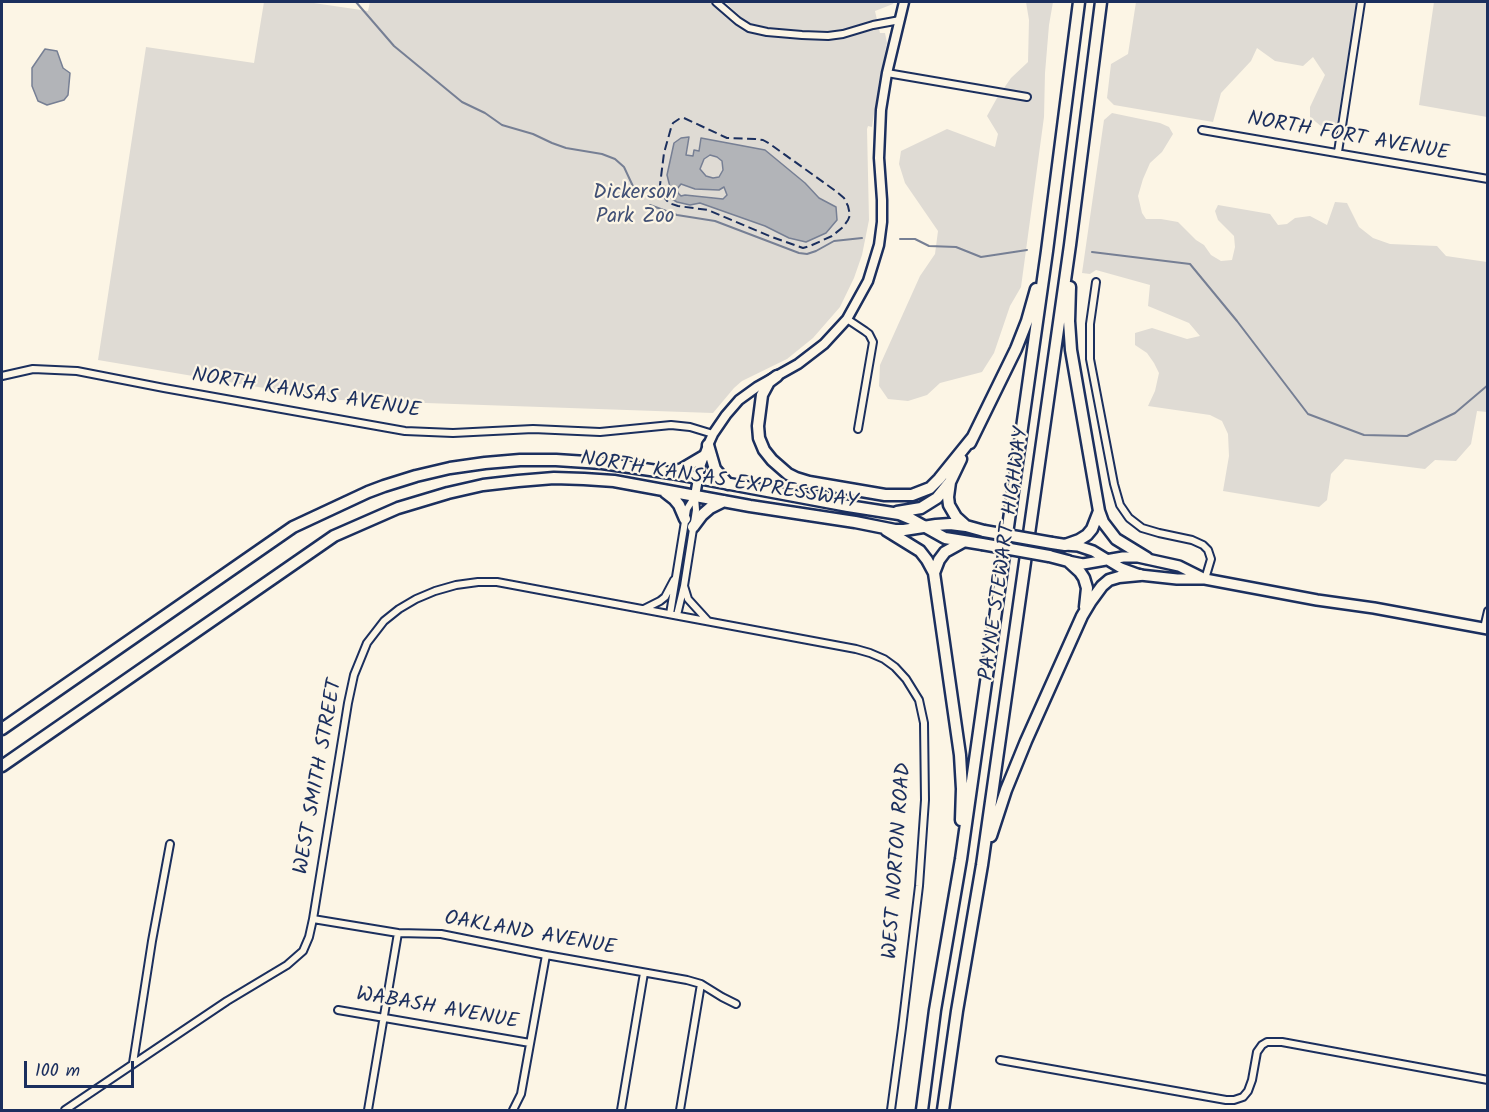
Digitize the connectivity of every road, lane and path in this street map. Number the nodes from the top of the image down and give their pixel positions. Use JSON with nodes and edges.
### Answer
{"nodes":[{"id":1,"x":716,"y":2,"type":"edge"},
{"id":2,"x":904,"y":2,"type":"edge"},
{"id":3,"x":1079,"y":2,"type":"edge"},
{"id":4,"x":1101,"y":2,"type":"edge"},
{"id":5,"x":1361,"y":2,"type":"edge"},
{"id":6,"x":900,"y":21,"type":"junction"},
{"id":7,"x":887,"y":73,"type":"junction"},
{"id":8,"x":1028,"y":97,"type":"dead end"},
{"id":9,"x":1202,"y":130,"type":"dead end"},
{"id":10,"x":1338,"y":152,"type":"junction"},
{"id":11,"x":1488,"y":179,"type":"edge"},
{"id":12,"x":1070,"y":245,"type":"junction"},
{"id":13,"x":1047,"y":251,"type":"junction"},
{"id":14,"x":1096,"y":282,"type":"dead end"},
{"id":15,"x":847,"y":320,"type":"junction"},
{"id":16,"x":2,"y":376,"type":"edge"},
{"id":17,"x":777,"y":376,"type":"junction"},
{"id":18,"x":858,"y":429,"type":"dead end"},
{"id":19,"x":713,"y":434,"type":"junction"},
{"id":20,"x":973,"y":437,"type":"junction"},
{"id":21,"x":708,"y":445,"type":"junction"},
{"id":22,"x":704,"y":456,"type":"junction"},
{"id":23,"x":670,"y":473,"type":"junction"},
{"id":24,"x":698,"y":478,"type":"junction"},
{"id":25,"x":950,"y":482,"type":"junction"},
{"id":26,"x":729,"y":484,"type":"junction"},
{"id":27,"x":663,"y":490,"type":"junction"},
{"id":28,"x":695,"y":496,"type":"junction"},
{"id":29,"x":724,"y":501,"type":"junction"},
{"id":30,"x":1099,"y":511,"type":"junction"},
{"id":31,"x":891,"y":512,"type":"junction"},
{"id":32,"x":689,"y":523,"type":"junction"},
{"id":33,"x":966,"y":526,"type":"junction"},
{"id":34,"x":880,"y":527,"type":"junction"},
{"id":35,"x":926,"y":527,"type":"junction"},
{"id":36,"x":964,"y":542,"type":"junction"},
{"id":37,"x":1065,"y":545,"type":"junction"},
{"id":38,"x":1147,"y":558,"type":"junction"},
{"id":39,"x":1108,"y":560,"type":"junction"},
{"id":40,"x":1068,"y":561,"type":"junction"},
{"id":41,"x":934,"y":573,"type":"junction"},
{"id":42,"x":677,"y":574,"type":"junction"},
{"id":43,"x":1140,"y":574,"type":"junction"},
{"id":44,"x":1205,"y":579,"type":"junction"},
{"id":45,"x":684,"y":586,"type":"junction"},
{"id":46,"x":644,"y":609,"type":"junction"},
{"id":47,"x":1488,"y":611,"type":"edge"},
{"id":48,"x":673,"y":614,"type":"junction"},
{"id":49,"x":1082,"y":616,"type":"junction"},
{"id":50,"x":708,"y":621,"type":"junction"},
{"id":51,"x":1486,"y":629,"type":"edge"},
{"id":52,"x":2,"y":729,"type":"edge"},
{"id":53,"x":2,"y":766,"type":"edge"},
{"id":54,"x":170,"y":844,"type":"dead end"},
{"id":55,"x":961,"y":859,"type":"junction"},
{"id":56,"x":982,"y":865,"type":"junction"},
{"id":57,"x":314,"y":919,"type":"junction"},
{"id":58,"x":398,"y":933,"type":"junction"},
{"id":59,"x":546,"y":955,"type":"junction"},
{"id":60,"x":644,"y":973,"type":"junction"},
{"id":61,"x":701,"y":984,"type":"junction"},
{"id":62,"x":736,"y":1004,"type":"dead end"},
{"id":63,"x":338,"y":1010,"type":"dead end"},
{"id":64,"x":382,"y":1018,"type":"junction"},
{"id":65,"x":531,"y":1043,"type":"junction"},
{"id":66,"x":1000,"y":1060,"type":"dead end"},
{"id":67,"x":133,"y":1063,"type":"junction"},
{"id":68,"x":1488,"y":1080,"type":"edge"},
{"id":69,"x":65,"y":1110,"type":"edge"},
{"id":70,"x":370,"y":1110,"type":"edge"},
{"id":71,"x":513,"y":1110,"type":"edge"},
{"id":72,"x":621,"y":1110,"type":"edge"},
{"id":73,"x":680,"y":1110,"type":"edge"},
{"id":74,"x":891,"y":1110,"type":"edge"},
{"id":75,"x":922,"y":1110,"type":"edge"},
{"id":76,"x":943,"y":1110,"type":"edge"}],
"edges":[{"from":1,"to":6,"type":"street"},
{"from":2,"to":6,"type":"main road"},
{"from":3,"to":13,"type":"highway","name":"PAYNE STEWART HIGHWAY"},
{"from":4,"to":12,"type":"highway","name":"PAYNE STEWART HIGHWAY"},
{"from":5,"to":10,"type":"street"},
{"from":6,"to":7,"type":"main road"},
{"from":7,"to":8,"type":"street"},
{"from":7,"to":15,"type":"main road"},
{"from":9,"to":10,"type":"street","name":"NORTH FORT AVENUE"},
{"from":10,"to":11,"type":"street","name":"NORTH FORT AVENUE"},
{"from":12,"to":30,"type":"highway"},
{"from":12,"to":56,"type":"highway","name":"PAYNE STEWART HIGHWAY"},
{"from":13,"to":20,"type":"highway"},
{"from":13,"to":55,"type":"highway","name":"PAYNE STEWART HIGHWAY"},
{"from":14,"to":44,"type":"street"},
{"from":15,"to":17,"type":"main road"},
{"from":15,"to":18,"type":"street"},
{"from":16,"to":19,"type":"street","name":"NORTH KANSAS AVENUE"},
{"from":17,"to":19,"type":"main road"},
{"from":17,"to":20,"type":"highway"},
{"from":19,"to":21,"type":"main road"},
{"from":20,"to":25,"type":"highway"},
{"from":21,"to":22,"type":"main road"},
{"from":21,"to":26,"type":"highway"},
{"from":22,"to":23,"type":"highway"},
{"from":22,"to":24,"type":"main road"},
{"from":23,"to":24,"type":"highway","name":"NORTH KANSAS EXPRESSWAY"},
{"from":23,"to":52,"type":"highway","name":"NORTH KANSAS EXPRESSWAY"},
{"from":24,"to":26,"type":"highway","name":"NORTH KANSAS EXPRESSWAY"},
{"from":24,"to":28,"type":"main road"},
{"from":25,"to":31,"type":"highway"},
{"from":25,"to":33,"type":"highway"},
{"from":26,"to":31,"type":"highway","name":"NORTH KANSAS EXPRESSWAY"},
{"from":27,"to":28,"type":"highway","name":"NORTH KANSAS EXPRESSWAY"},
{"from":27,"to":32,"type":"highway"},
{"from":27,"to":53,"type":"highway","name":"NORTH KANSAS EXPRESSWAY"},
{"from":28,"to":29,"type":"highway","name":"NORTH KANSAS EXPRESSWAY"},
{"from":28,"to":32,"type":"street"},
{"from":28,"to":32,"type":"street"},
{"from":29,"to":32,"type":"highway"},
{"from":29,"to":34,"type":"highway","name":"NORTH KANSAS EXPRESSWAY"},
{"from":30,"to":37,"type":"highway"},
{"from":30,"to":38,"type":"highway"},
{"from":31,"to":35,"type":"highway","name":"NORTH KANSAS EXPRESSWAY"},
{"from":32,"to":42,"type":"street"},
{"from":32,"to":45,"type":"street"},
{"from":33,"to":35,"type":"highway","name":"NORTH KANSAS EXPRESSWAY"},
{"from":33,"to":37,"type":"highway","name":"NORTH KANSAS EXPRESSWAY","bridge":true},
{"from":34,"to":35,"type":"highway","name":"NORTH KANSAS EXPRESSWAY"},
{"from":34,"to":41,"type":"highway"},
{"from":35,"to":36,"type":"highway","name":"NORTH KANSAS EXPRESSWAY"},
{"from":36,"to":40,"type":"highway","name":"NORTH KANSAS EXPRESSWAY","bridge":true},
{"from":36,"to":41,"type":"highway"},
{"from":37,"to":39,"type":"main road","name":"NORTH KANSAS EXPRESSWAY"},
{"from":38,"to":39,"type":"main road","name":"NORTH KANSAS EXPRESSWAY"},
{"from":38,"to":44,"type":"main road","name":"NORTH KANSAS EXPRESSWAY"},
{"from":39,"to":40,"type":"main road","name":"NORTH KANSAS EXPRESSWAY"},
{"from":39,"to":43,"type":"main road","name":"NORTH KANSAS EXPRESSWAY"},
{"from":40,"to":49,"type":"highway"},
{"from":41,"to":55,"type":"highway"},
{"from":42,"to":46,"type":"street"},
{"from":42,"to":48,"type":"street"},
{"from":43,"to":44,"type":"main road","name":"NORTH KANSAS EXPRESSWAY"},
{"from":43,"to":49,"type":"highway"},
{"from":44,"to":51,"type":"main road","name":"NORTH KANSAS EXPRESSWAY"},
{"from":45,"to":48,"type":"street"},
{"from":45,"to":50,"type":"street"},
{"from":46,"to":48,"type":"street","name":"WEST NORTON ROAD"},
{"from":46,"to":57,"type":"street","name":"WEST SMITH STREET"},
{"from":47,"to":51,"type":"street"},
{"from":48,"to":50,"type":"street","name":"WEST NORTON ROAD"},
{"from":49,"to":56,"type":"highway"},
{"from":50,"to":74,"type":"street","name":"WEST NORTON ROAD"},
{"from":54,"to":67,"type":"street"},
{"from":55,"to":75,"type":"highway","name":"PAYNE STEWART HIGHWAY"},
{"from":56,"to":76,"type":"highway","name":"PAYNE STEWART HIGHWAY"},
{"from":57,"to":58,"type":"street","name":"OAKLAND AVENUE"},
{"from":57,"to":67,"type":"street","name":"WEST SMITH STREET"},
{"from":58,"to":59,"type":"street","name":"OAKLAND AVENUE"},
{"from":58,"to":64,"type":"street"},
{"from":59,"to":60,"type":"street","name":"OAKLAND AVENUE"},
{"from":59,"to":65,"type":"street"},
{"from":60,"to":61,"type":"street","name":"OAKLAND AVENUE"},
{"from":60,"to":72,"type":"street"},
{"from":61,"to":62,"type":"street","name":"OAKLAND AVENUE"},
{"from":61,"to":73,"type":"street"},
{"from":63,"to":64,"type":"street","name":"WABASH AVENUE"},
{"from":64,"to":65,"type":"street","name":"WABASH AVENUE"},
{"from":64,"to":70,"type":"street"},
{"from":65,"to":71,"type":"street"},
{"from":66,"to":68,"type":"street"},
{"from":67,"to":69,"type":"street","name":"WEST SMITH STREET"}]}
